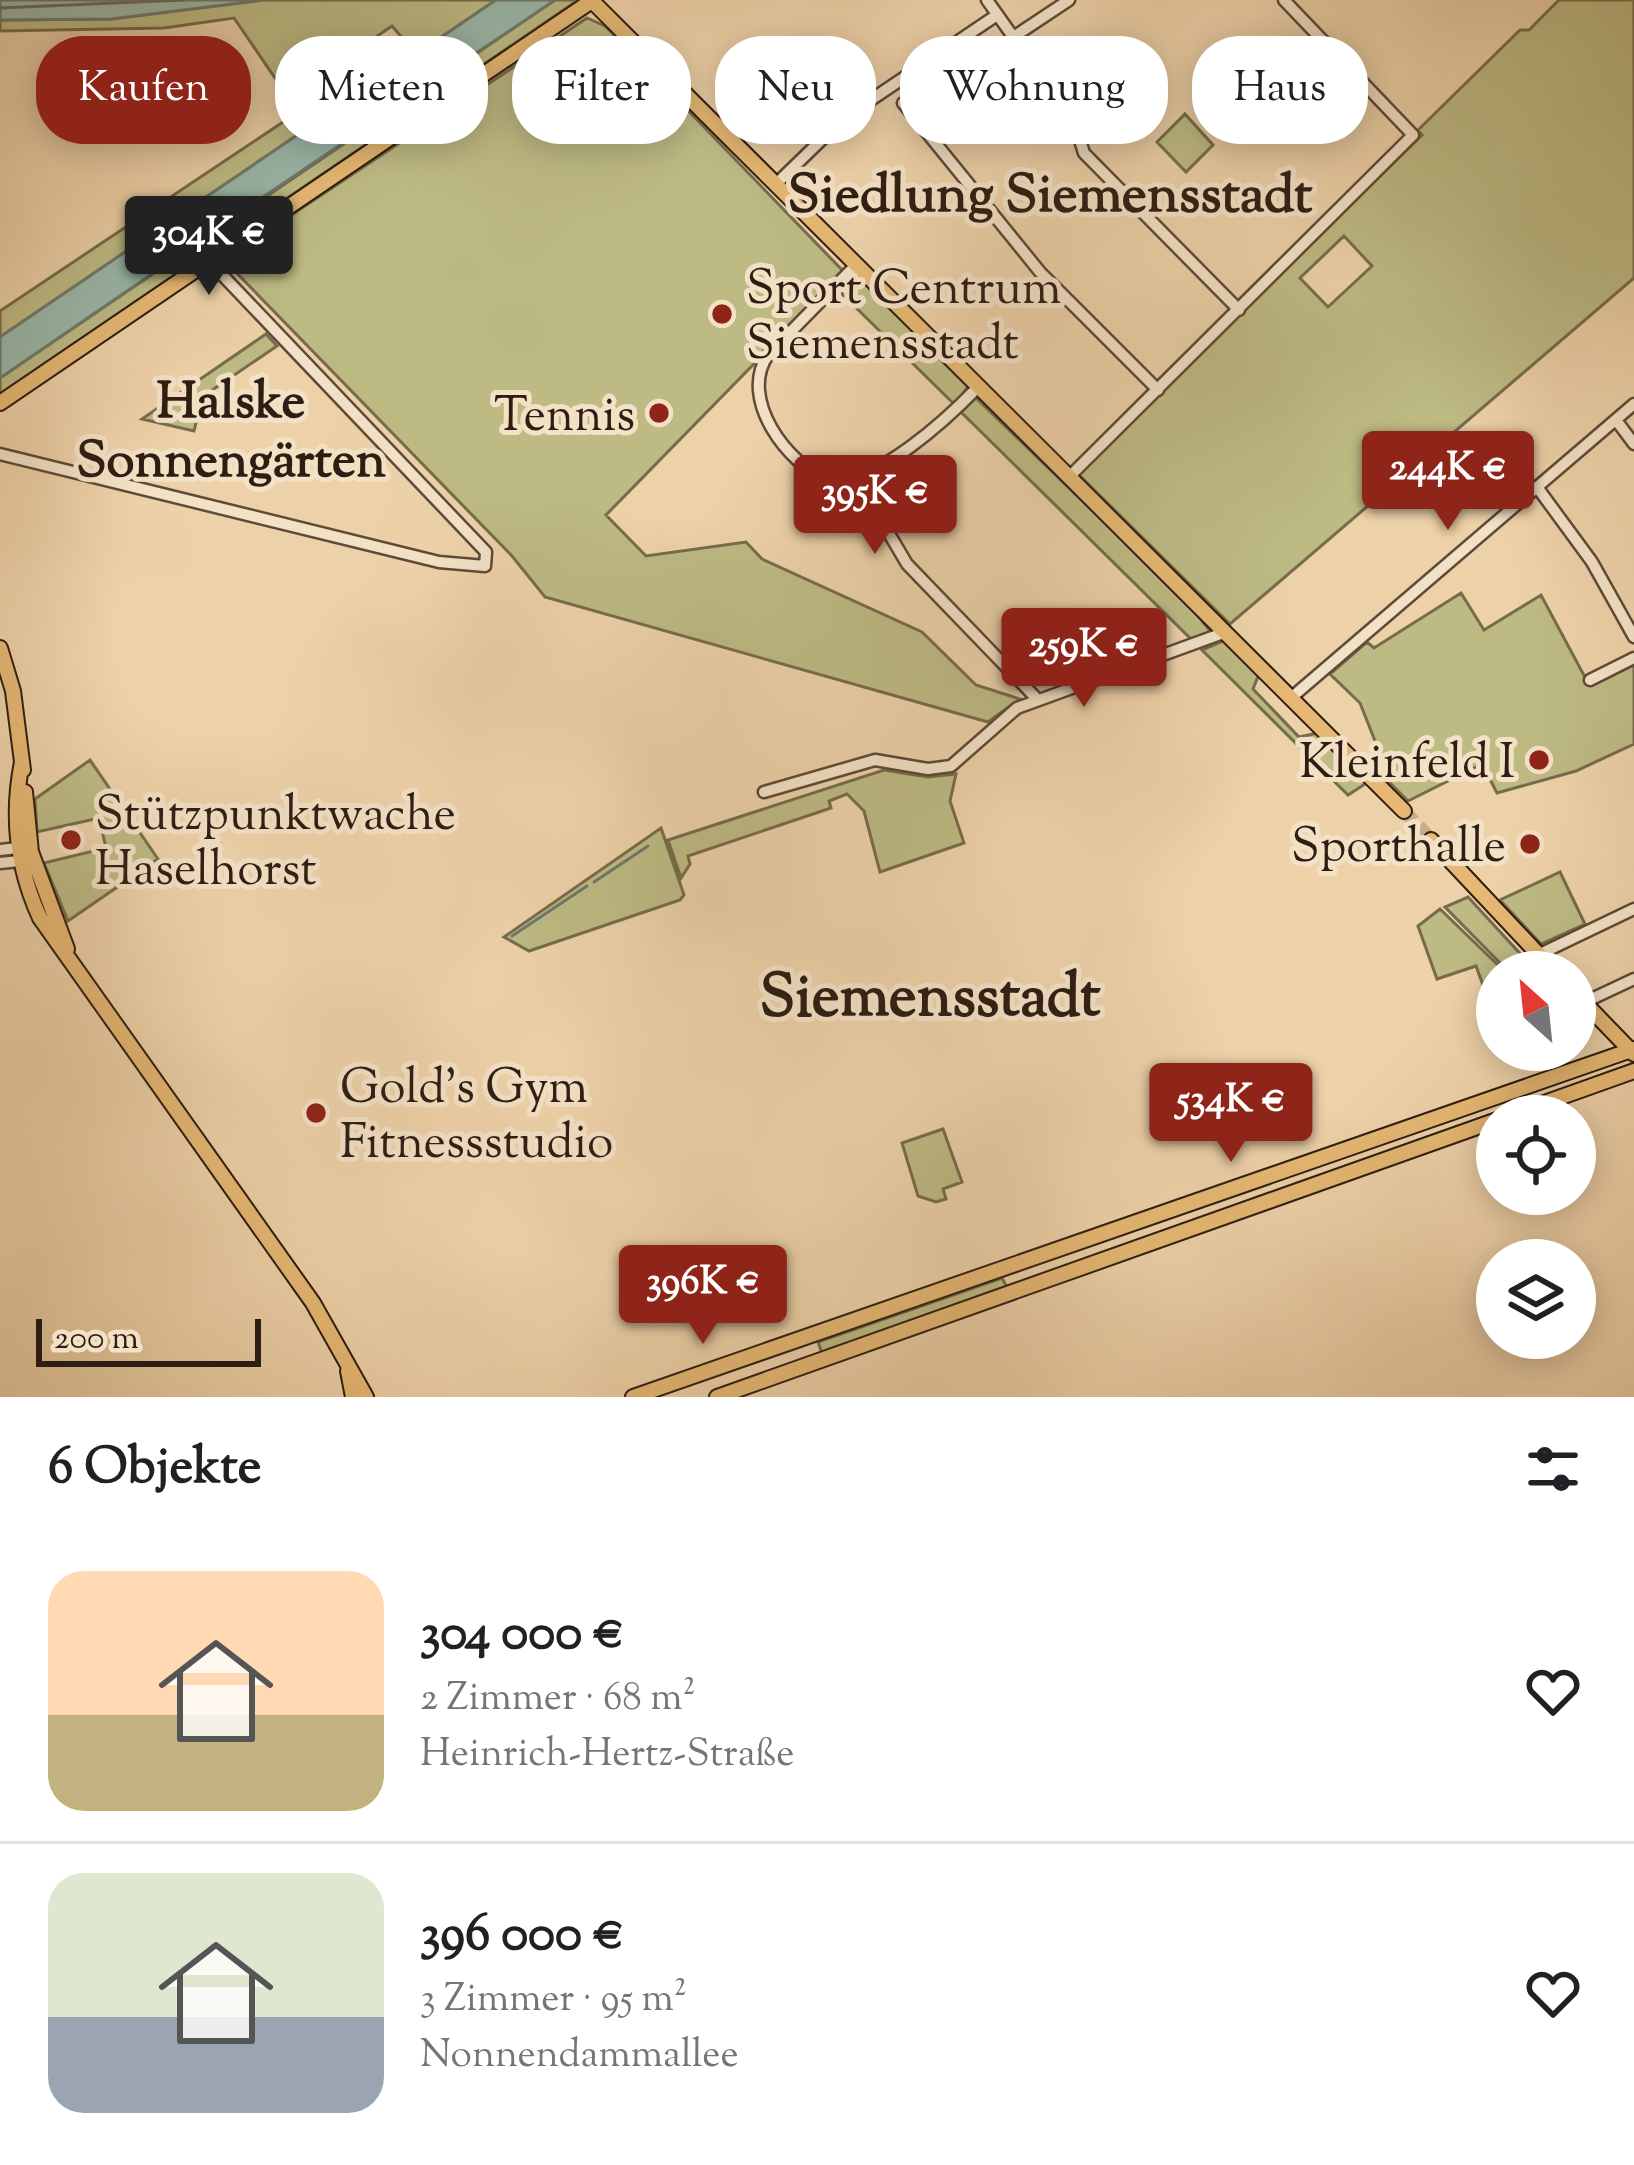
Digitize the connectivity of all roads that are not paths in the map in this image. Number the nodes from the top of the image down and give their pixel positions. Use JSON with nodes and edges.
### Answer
{"nodes":[{"id":1,"x":592,"y":0,"type":"edge"},
{"id":2,"x":987,"y":0,"type":"edge"},
{"id":3,"x":1069,"y":0,"type":"edge"},
{"id":4,"x":1284,"y":0,"type":"edge"},
{"id":5,"x":997,"y":15,"type":"junction"},
{"id":6,"x":1011,"y":36,"type":"edge"},
{"id":7,"x":1015,"y":36,"type":"edge"},
{"id":8,"x":897,"y":94,"type":"junction"},
{"id":9,"x":1081,"y":144,"type":"edge"},
{"id":10,"x":775,"y":185,"type":"junction"},
{"id":11,"x":208,"y":260,"type":"junction"},
{"id":12,"x":856,"y":266,"type":"junction"},
{"id":13,"x":1239,"y":310,"type":"junction"},
{"id":14,"x":978,"y":387,"type":"junction"},
{"id":15,"x":1158,"y":390,"type":"junction"},
{"id":16,"x":0,"y":403,"type":"edge"},
{"id":17,"x":1634,"y":404,"type":"edge"},
{"id":18,"x":1616,"y":420,"type":"junction"},
{"id":19,"x":1634,"y":443,"type":"edge"},
{"id":20,"x":0,"y":454,"type":"edge"},
{"id":21,"x":855,"y":476,"type":"junction"},
{"id":22,"x":1070,"y":476,"type":"junction"},
{"id":23,"x":1537,"y":488,"type":"junction"},
{"id":24,"x":1226,"y":632,"type":"junction"},
{"id":25,"x":1634,"y":637,"type":"edge"},
{"id":26,"x":0,"y":648,"type":"edge"},
{"id":27,"x":1634,"y":658,"type":"edge"},
{"id":28,"x":1590,"y":680,"type":"dead end"},
{"id":29,"x":1292,"y":697,"type":"junction"},
{"id":30,"x":1038,"y":700,"type":"junction"},
{"id":31,"x":764,"y":792,"type":"dead end"},
{"id":32,"x":1404,"y":811,"type":"tunnel mouth"},
{"id":33,"x":1431,"y":840,"type":"tunnel mouth"},
{"id":34,"x":0,"y":850,"type":"edge"},
{"id":35,"x":22,"y":853,"type":"junction"},
{"id":36,"x":0,"y":863,"type":"edge"},
{"id":37,"x":1634,"y":909,"type":"edge"},
{"id":38,"x":1534,"y":951,"type":"edge"},
{"id":39,"x":1546,"y":951,"type":"edge"},
{"id":40,"x":1634,"y":980,"type":"edge"},
{"id":41,"x":1596,"y":993,"type":"edge"},
{"id":42,"x":1596,"y":1014,"type":"edge"},
{"id":43,"x":1633,"y":1051,"type":"edge"},
{"id":44,"x":1634,"y":1071,"type":"edge"},
{"id":45,"x":1567,"y":1095,"type":"edge"},
{"id":46,"x":1476,"y":1127,"type":"edge"},
{"id":47,"x":347,"y":1360,"type":"junction"},
{"id":48,"x":353,"y":1397,"type":"edge"},
{"id":49,"x":366,"y":1397,"type":"edge"},
{"id":50,"x":633,"y":1397,"type":"edge"},
{"id":51,"x":717,"y":1397,"type":"edge"}],
"edges":[{"from":1,"to":10,"type":"main road"},
{"from":1,"to":11,"type":"main road"},
{"from":2,"to":5,"type":"street"},
{"from":3,"to":7,"type":"street"},
{"from":4,"to":13,"type":"street"},
{"from":5,"to":6,"type":"street"},
{"from":5,"to":8,"type":"street"},
{"from":8,"to":10,"type":"street"},
{"from":8,"to":15,"type":"street"},
{"from":9,"to":13,"type":"street"},
{"from":10,"to":12,"type":"main road"},
{"from":11,"to":16,"type":"main road"},
{"from":11,"to":20,"type":"street"},
{"from":12,"to":14,"type":"main road"},
{"from":12,"to":21,"type":"street"},
{"from":13,"to":15,"type":"street"},
{"from":14,"to":21,"type":"street"},
{"from":14,"to":22,"type":"main road"},
{"from":15,"to":22,"type":"street"},
{"from":17,"to":18,"type":"street"},
{"from":18,"to":19,"type":"street"},
{"from":18,"to":23,"type":"street"},
{"from":21,"to":30,"type":"street"},
{"from":22,"to":24,"type":"main road"},
{"from":23,"to":25,"type":"street"},
{"from":23,"to":29,"type":"street"},
{"from":24,"to":29,"type":"main road"},
{"from":24,"to":30,"type":"street"},
{"from":26,"to":35,"type":"main road"},
{"from":27,"to":28,"type":"street"},
{"from":29,"to":32,"type":"main road"},
{"from":30,"to":31,"type":"street"},
{"from":33,"to":38,"type":"main road"},
{"from":34,"to":35,"type":"street"},
{"from":35,"to":36,"type":"street"},
{"from":35,"to":47,"type":"main road"},
{"from":37,"to":39,"type":"street"},
{"from":40,"to":41,"type":"street"},
{"from":42,"to":43,"type":"main road"},
{"from":43,"to":50,"type":"main road"},
{"from":44,"to":45,"type":"main road"},
{"from":46,"to":51,"type":"main road"},
{"from":47,"to":48,"type":"main road"},
{"from":47,"to":49,"type":"main road"}]}
